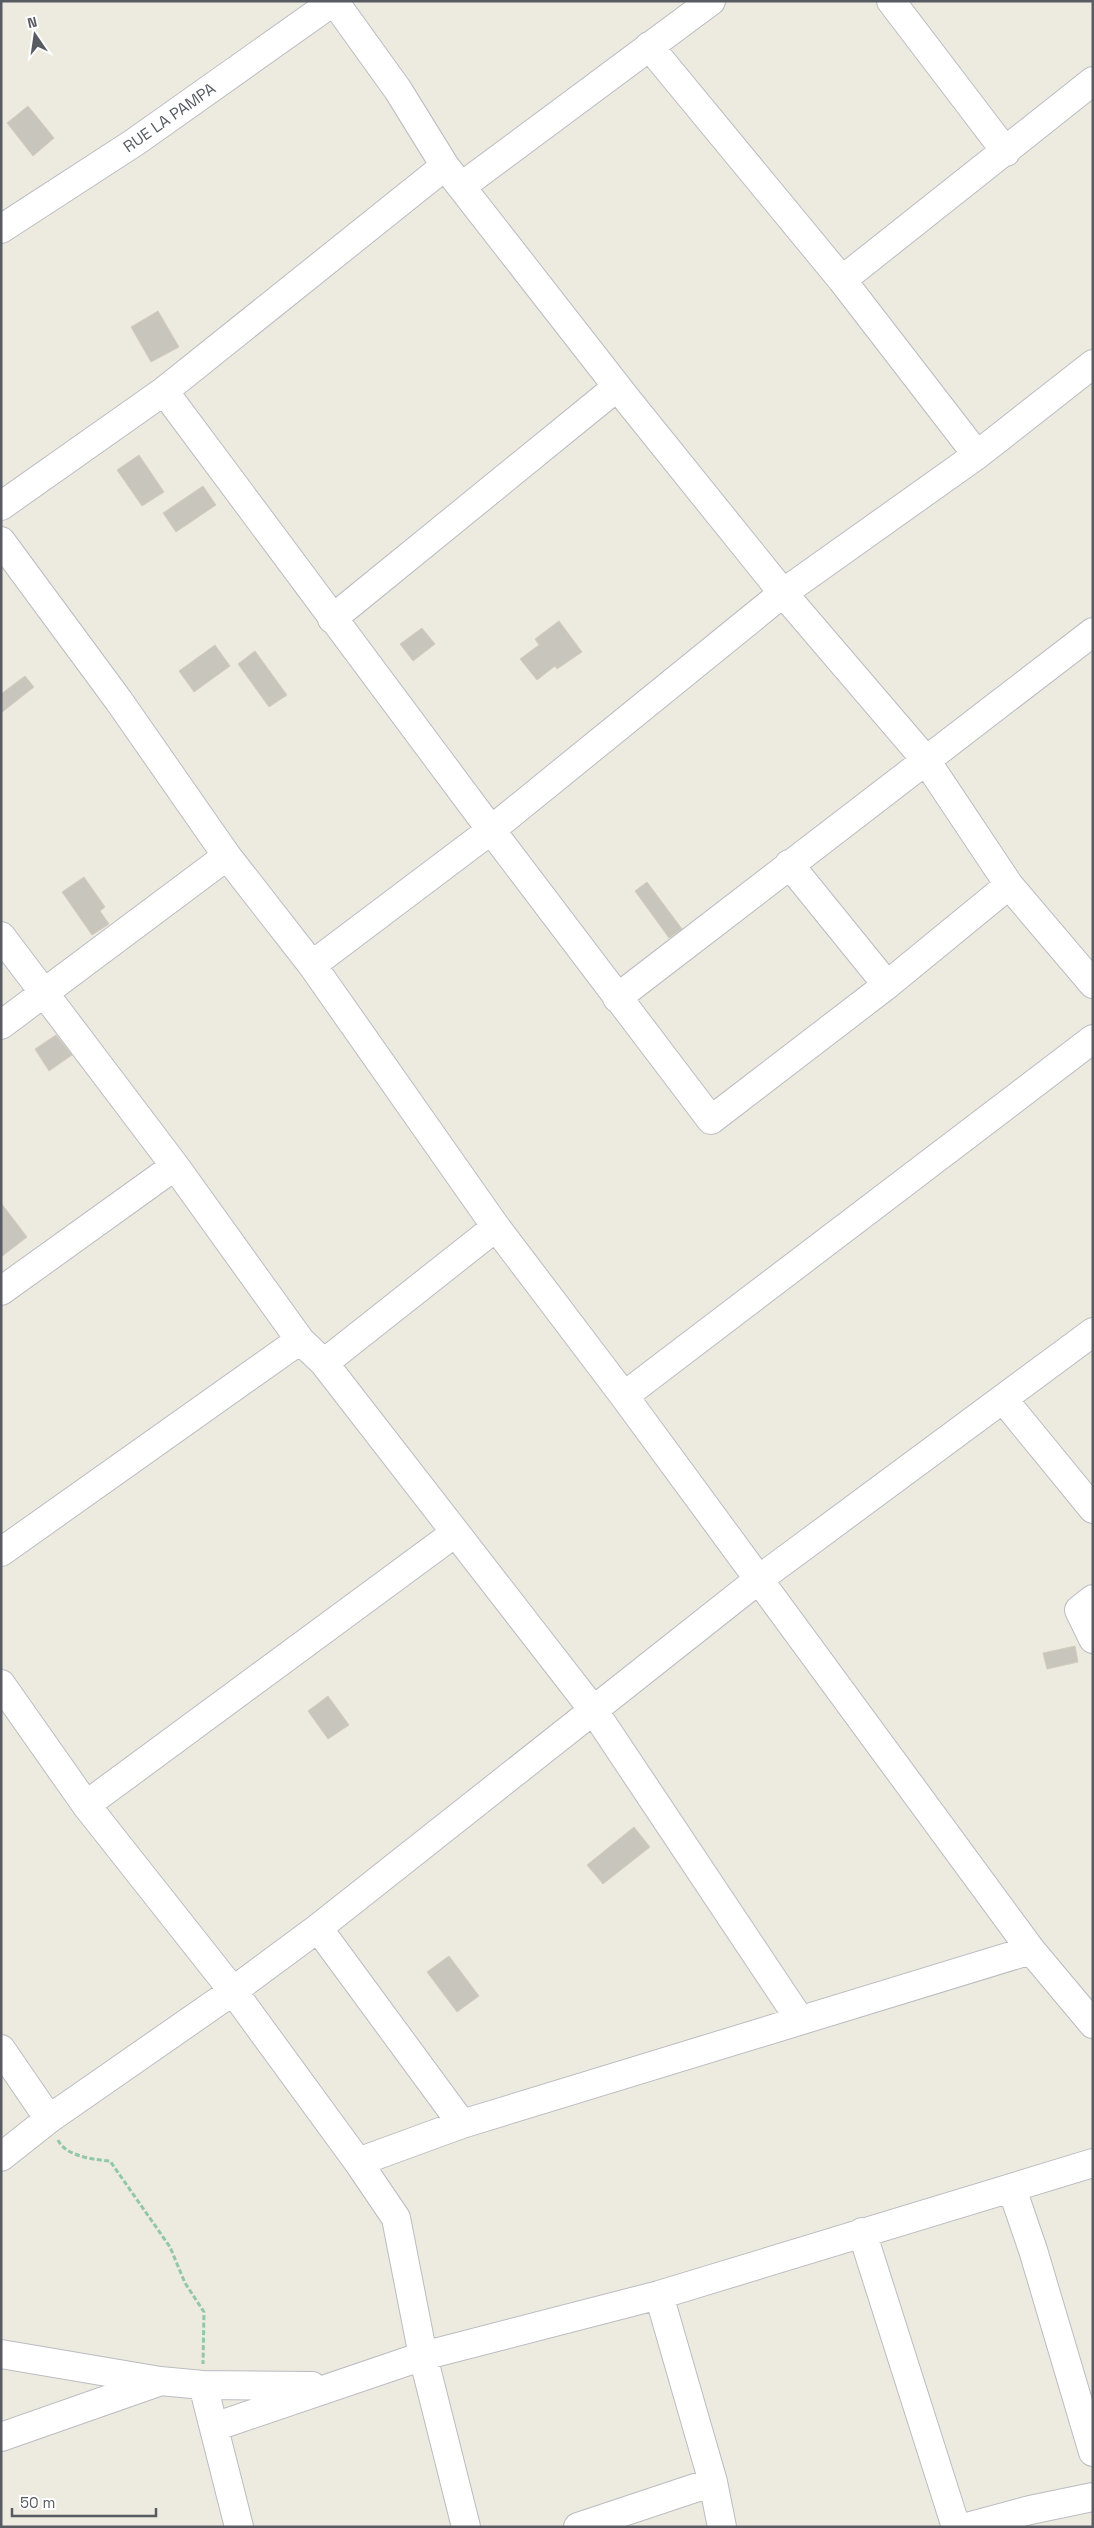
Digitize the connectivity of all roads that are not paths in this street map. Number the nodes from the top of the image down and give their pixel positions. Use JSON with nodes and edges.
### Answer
{"nodes":[{"id":1,"x":334,"y":1,"type":"edge"},
{"id":2,"x":711,"y":1,"type":"edge"},
{"id":3,"x":891,"y":1,"type":"edge"},
{"id":4,"x":649,"y":46,"type":"junction"},
{"id":5,"x":1093,"y":81,"type":"edge"},
{"id":6,"x":1006,"y":152,"type":"junction"},
{"id":7,"x":454,"y":176,"type":"junction"},
{"id":8,"x":1,"y":229,"type":"edge"},
{"id":9,"x":842,"y":280,"type":"junction"},
{"id":10,"x":1093,"y":364,"type":"edge"},
{"id":11,"x":617,"y":387,"type":"junction"},
{"id":12,"x":164,"y":391,"type":"junction"},
{"id":13,"x":978,"y":455,"type":"junction"},
{"id":14,"x":1,"y":506,"type":"edge"},
{"id":15,"x":1,"y":541,"type":"edge"},
{"id":16,"x":783,"y":593,"type":"junction"},
{"id":17,"x":332,"y":619,"type":"junction"},
{"id":18,"x":1093,"y":632,"type":"edge"},
{"id":19,"x":926,"y":759,"type":"junction"},
{"id":20,"x":491,"y":830,"type":"junction"},
{"id":21,"x":227,"y":856,"type":"junction"},
{"id":22,"x":789,"y":864,"type":"junction"},
{"id":23,"x":1009,"y":885,"type":"junction"},
{"id":24,"x":1,"y":936,"type":"edge"},
{"id":25,"x":312,"y":965,"type":"junction"},
{"id":26,"x":1093,"y":984,"type":"edge"},
{"id":27,"x":888,"y":985,"type":"junction"},
{"id":28,"x":43,"y":994,"type":"junction"},
{"id":29,"x":617,"y":998,"type":"junction"},
{"id":30,"x":1,"y":1025,"type":"edge"},
{"id":31,"x":1093,"y":1039,"type":"edge"},
{"id":32,"x":175,"y":1166,"type":"junction"},
{"id":33,"x":496,"y":1227,"type":"junction"},
{"id":34,"x":1,"y":1291,"type":"edge"},
{"id":35,"x":1093,"y":1332,"type":"edge"},
{"id":36,"x":300,"y":1340,"type":"junction"},
{"id":37,"x":324,"y":1363,"type":"junction"},
{"id":38,"x":624,"y":1396,"type":"junction"},
{"id":39,"x":1003,"y":1399,"type":"junction"},
{"id":40,"x":1093,"y":1509,"type":"edge"},
{"id":41,"x":455,"y":1533,"type":"junction"},
{"id":42,"x":1,"y":1552,"type":"edge"},
{"id":43,"x":758,"y":1580,"type":"junction"},
{"id":44,"x":1093,"y":1599,"type":"edge"},
{"id":45,"x":1093,"y":1639,"type":"edge"},
{"id":46,"x":1,"y":1684,"type":"edge"},
{"id":47,"x":594,"y":1711,"type":"junction"},
{"id":48,"x":86,"y":1804,"type":"junction"},
{"id":49,"x":318,"y":1928,"type":"junction"},
{"id":50,"x":1031,"y":1950,"type":"junction"},
{"id":51,"x":233,"y":1991,"type":"junction"},
{"id":52,"x":800,"y":2020,"type":"junction"},
{"id":53,"x":1093,"y":2024,"type":"edge"},
{"id":54,"x":1,"y":2048,"type":"edge"},
{"id":55,"x":49,"y":2119,"type":"junction"},
{"id":56,"x":462,"y":2124,"type":"junction"},
{"id":57,"x":1,"y":2157,"type":"edge"},
{"id":58,"x":358,"y":2162,"type":"junction"},
{"id":59,"x":1093,"y":2163,"type":"edge"},
{"id":60,"x":1012,"y":2188,"type":"junction"},
{"id":61,"x":862,"y":2232,"type":"junction"},
{"id":62,"x":659,"y":2294,"type":"junction"},
{"id":63,"x":1,"y":2354,"type":"edge"},
{"id":64,"x":423,"y":2356,"type":"junction"},
{"id":65,"x":160,"y":2381,"type":"junction"},
{"id":66,"x":203,"y":2385,"type":"junction"},
{"id":67,"x":333,"y":2386,"type":"junction"},
{"id":68,"x":214,"y":2427,"type":"junction"},
{"id":69,"x":1,"y":2437,"type":"edge"},
{"id":70,"x":1093,"y":2452,"type":"edge"},
{"id":71,"x":713,"y":2482,"type":"junction"},
{"id":72,"x":1093,"y":2497,"type":"edge"},
{"id":73,"x":239,"y":2527,"type":"edge"},
{"id":74,"x":466,"y":2527,"type":"edge"},
{"id":75,"x":578,"y":2527,"type":"edge"},
{"id":76,"x":722,"y":2527,"type":"edge"},
{"id":77,"x":956,"y":2527,"type":"edge"},
{"id":78,"x":967,"y":2527,"type":"edge"}],
"edges":[{"from":1,"to":7,"type":"street"},
{"from":1,"to":8,"type":"street","name":"RUE LA PAMPA"},
{"from":2,"to":4,"type":"street"},
{"from":3,"to":6,"type":"street"},
{"from":4,"to":7,"type":"street"},
{"from":4,"to":9,"type":"street"},
{"from":5,"to":6,"type":"street"},
{"from":6,"to":9,"type":"street"},
{"from":7,"to":11,"type":"street"},
{"from":7,"to":12,"type":"street"},
{"from":9,"to":13,"type":"street"},
{"from":10,"to":13,"type":"street"},
{"from":11,"to":16,"type":"street"},
{"from":11,"to":17,"type":"street"},
{"from":12,"to":14,"type":"street"},
{"from":12,"to":17,"type":"street"},
{"from":13,"to":16,"type":"street"},
{"from":15,"to":21,"type":"street"},
{"from":16,"to":19,"type":"street"},
{"from":16,"to":20,"type":"street"},
{"from":17,"to":20,"type":"street"},
{"from":18,"to":19,"type":"street"},
{"from":19,"to":22,"type":"street"},
{"from":19,"to":23,"type":"street"},
{"from":20,"to":25,"type":"street"},
{"from":20,"to":29,"type":"street"},
{"from":21,"to":25,"type":"street"},
{"from":21,"to":28,"type":"street"},
{"from":22,"to":27,"type":"street"},
{"from":22,"to":29,"type":"street"},
{"from":23,"to":26,"type":"street"},
{"from":23,"to":27,"type":"street"},
{"from":24,"to":28,"type":"street"},
{"from":25,"to":33,"type":"street"},
{"from":27,"to":29,"type":"street"},
{"from":28,"to":30,"type":"street"},
{"from":28,"to":32,"type":"street"},
{"from":31,"to":38,"type":"street"},
{"from":32,"to":34,"type":"street"},
{"from":32,"to":36,"type":"street"},
{"from":33,"to":37,"type":"street"},
{"from":33,"to":38,"type":"street"},
{"from":35,"to":39,"type":"street"},
{"from":36,"to":37,"type":"street"},
{"from":36,"to":42,"type":"street"},
{"from":37,"to":41,"type":"street"},
{"from":38,"to":43,"type":"street"},
{"from":39,"to":40,"type":"street"},
{"from":39,"to":43,"type":"street"},
{"from":41,"to":47,"type":"street"},
{"from":41,"to":48,"type":"street"},
{"from":43,"to":47,"type":"street"},
{"from":43,"to":50,"type":"street"},
{"from":44,"to":45,"type":"street"},
{"from":46,"to":48,"type":"street"},
{"from":47,"to":49,"type":"street"},
{"from":47,"to":52,"type":"street"},
{"from":48,"to":51,"type":"street"},
{"from":49,"to":51,"type":"street"},
{"from":49,"to":56,"type":"street"},
{"from":50,"to":52,"type":"street"},
{"from":50,"to":53,"type":"street"},
{"from":51,"to":55,"type":"street"},
{"from":51,"to":58,"type":"street"},
{"from":52,"to":56,"type":"street"},
{"from":54,"to":55,"type":"street"},
{"from":55,"to":57,"type":"street"},
{"from":56,"to":58,"type":"street"},
{"from":58,"to":64,"type":"street"},
{"from":59,"to":60,"type":"street"},
{"from":60,"to":61,"type":"street"},
{"from":60,"to":70,"type":"street"},
{"from":61,"to":62,"type":"street"},
{"from":61,"to":77,"type":"street"},
{"from":62,"to":64,"type":"street"},
{"from":62,"to":71,"type":"street"},
{"from":63,"to":65,"type":"street"},
{"from":64,"to":67,"type":"street"},
{"from":64,"to":74,"type":"street"},
{"from":65,"to":66,"type":"street"},
{"from":65,"to":69,"type":"street"},
{"from":66,"to":67,"type":"street"},
{"from":66,"to":68,"type":"street"},
{"from":67,"to":68,"type":"street"},
{"from":68,"to":73,"type":"street"},
{"from":71,"to":75,"type":"street"},
{"from":71,"to":76,"type":"street"},
{"from":72,"to":78,"type":"street"}]}
